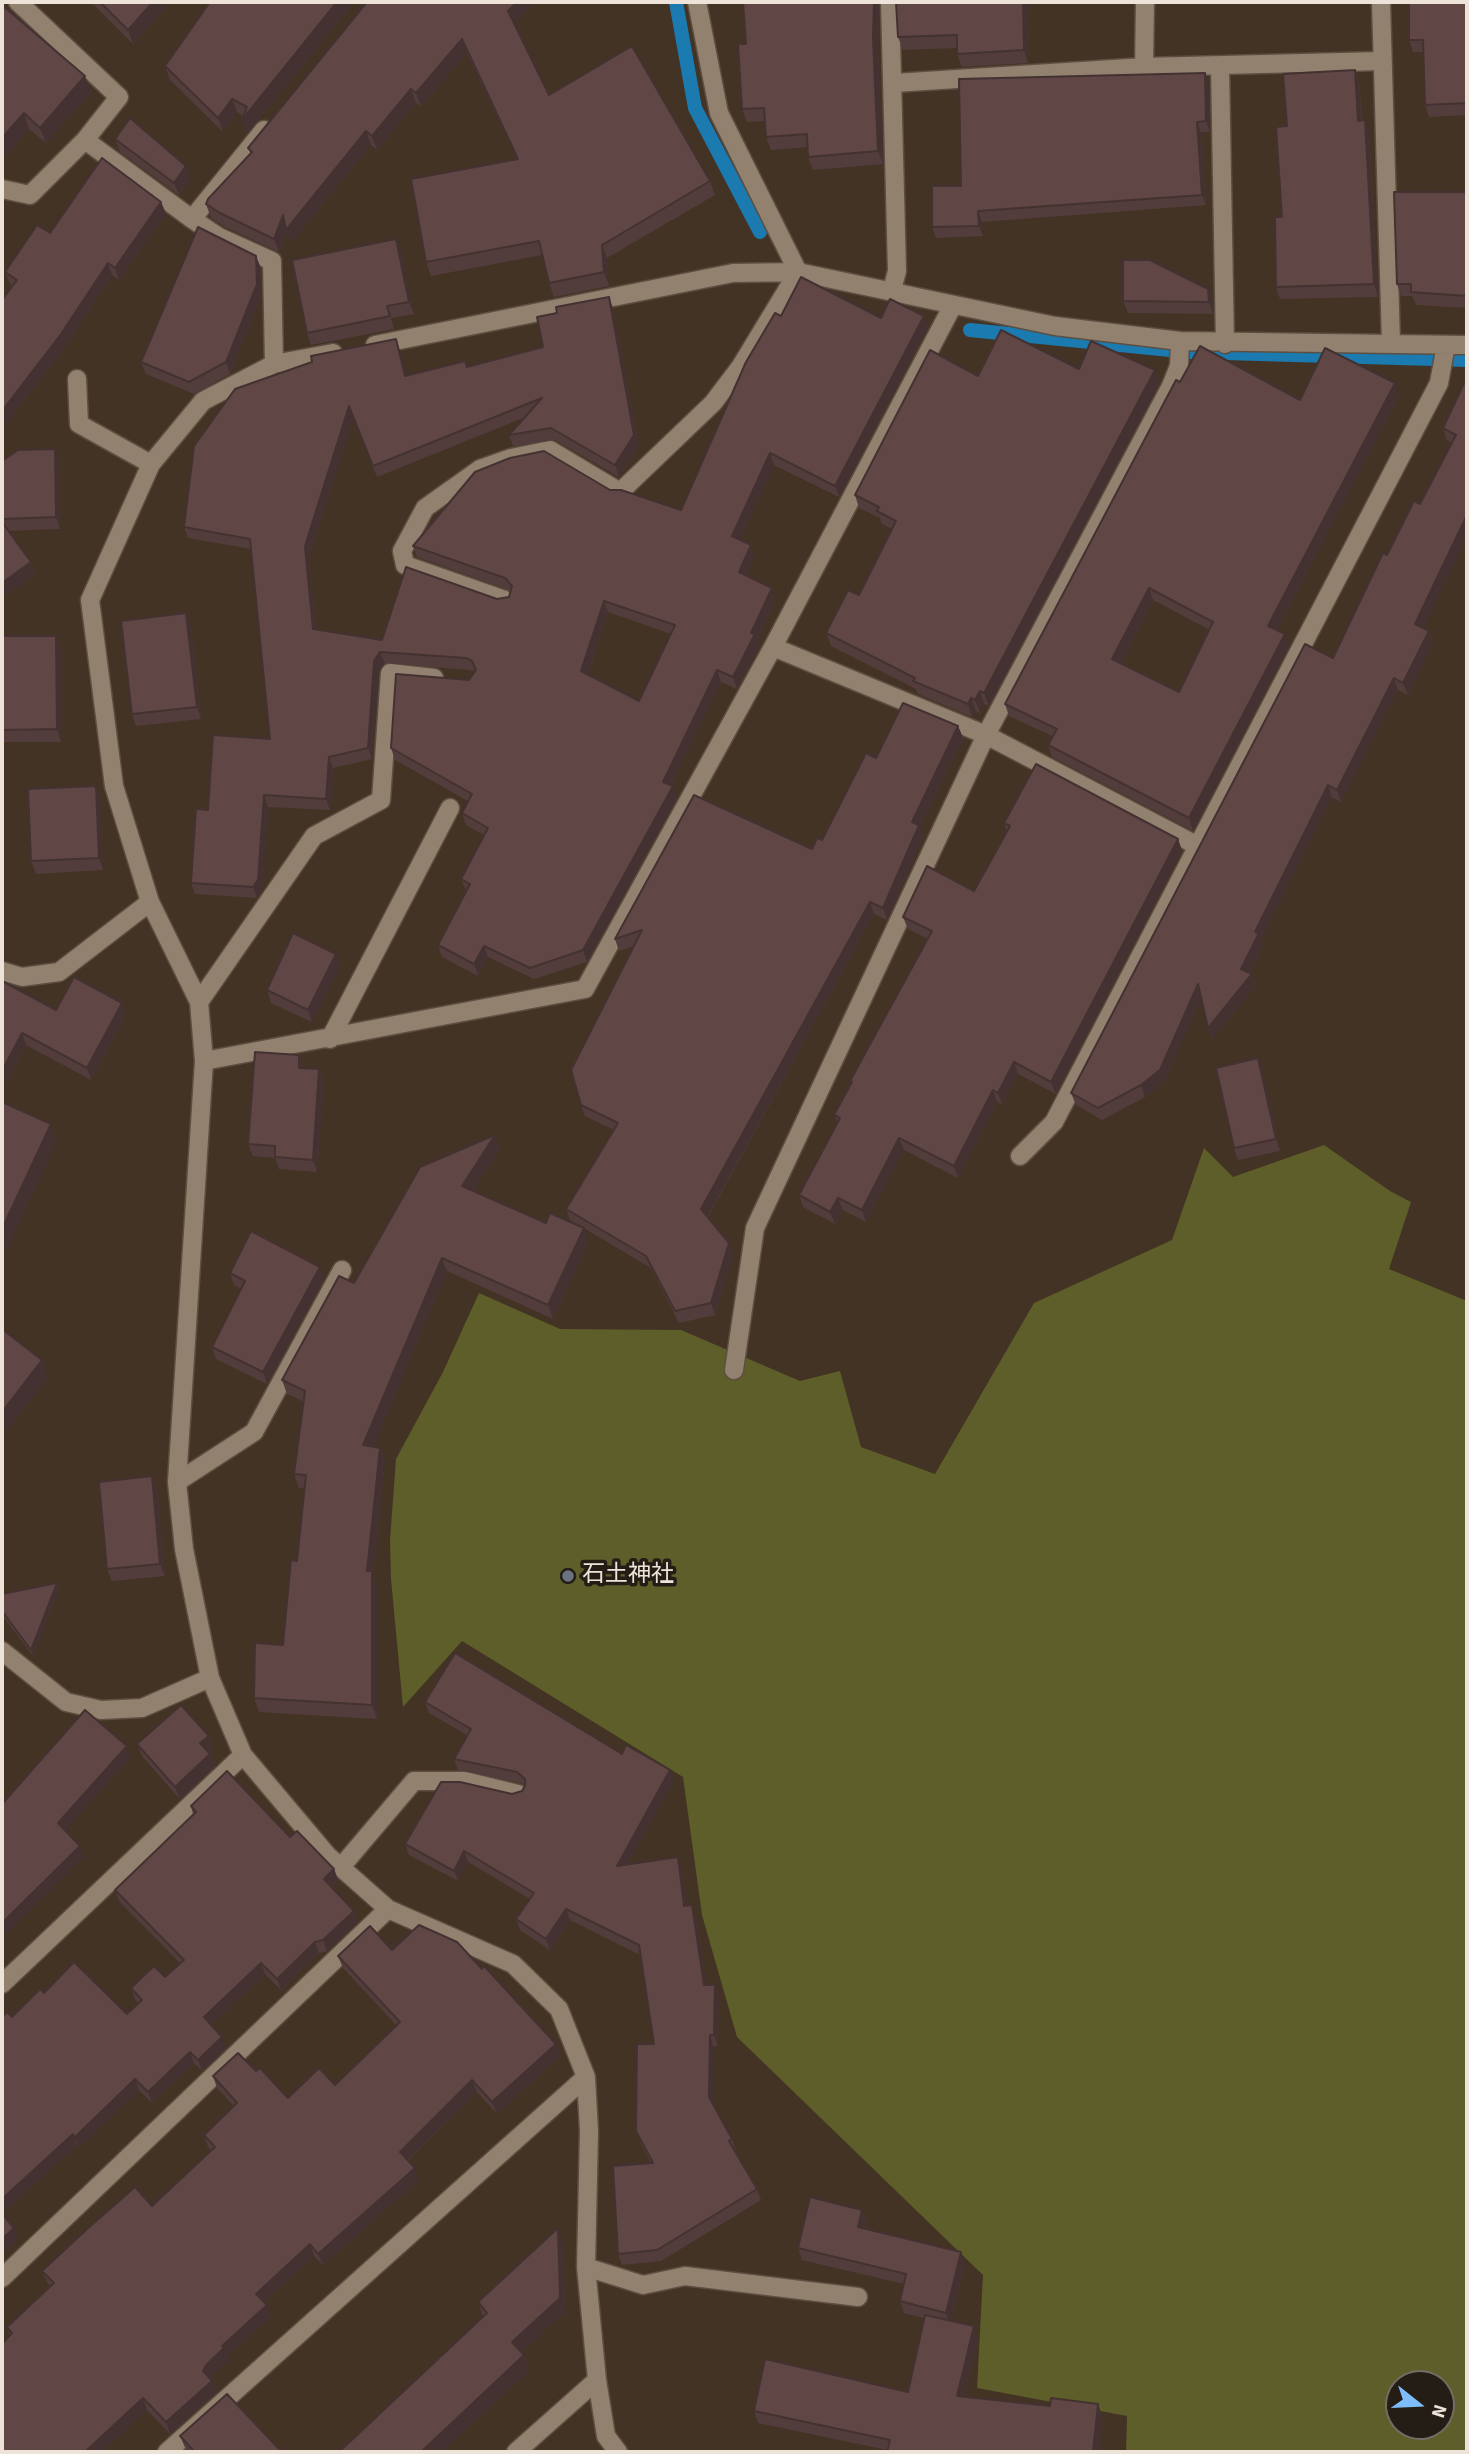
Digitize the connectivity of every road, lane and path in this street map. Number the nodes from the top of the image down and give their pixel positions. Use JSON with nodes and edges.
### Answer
{"nodes":[{"id":1,"x":18,"y":2,"type":"edge"},
{"id":2,"x":697,"y":2,"type":"edge"},
{"id":3,"x":890,"y":2,"type":"edge"},
{"id":4,"x":1144,"y":2,"type":"edge"},
{"id":5,"x":1381,"y":2,"type":"edge"},
{"id":6,"x":1382,"y":61,"type":"junction"},
{"id":7,"x":1220,"y":66,"type":"junction"},
{"id":8,"x":1144,"y":67,"type":"junction"},
{"id":9,"x":894,"y":83,"type":"junction"},
{"id":10,"x":271,"y":121,"type":"edge"},
{"id":11,"x":85,"y":140,"type":"junction"},
{"id":12,"x":2,"y":189,"type":"edge"},
{"id":13,"x":192,"y":219,"type":"junction"},
{"id":14,"x":798,"y":272,"type":"junction"},
{"id":15,"x":892,"y":290,"type":"junction"},
{"id":16,"x":952,"y":307,"type":"junction"},
{"id":17,"x":1180,"y":341,"type":"junction"},
{"id":18,"x":1391,"y":343,"type":"junction"},
{"id":19,"x":1224,"y":344,"type":"junction"},
{"id":20,"x":1446,"y":345,"type":"junction"},
{"id":21,"x":1467,"y":345,"type":"edge"},
{"id":22,"x":274,"y":364,"type":"junction"},
{"id":23,"x":77,"y":379,"type":"dead end"},
{"id":24,"x":151,"y":464,"type":"junction"},
{"id":25,"x":505,"y":600,"type":"edge"},
{"id":26,"x":774,"y":647,"type":"junction"},
{"id":27,"x":456,"y":680,"type":"edge"},
{"id":28,"x":986,"y":736,"type":"junction"},
{"id":29,"x":450,"y":808,"type":"dead end"},
{"id":30,"x":1198,"y":846,"type":"junction"},
{"id":31,"x":150,"y":902,"type":"junction"},
{"id":32,"x":2,"y":971,"type":"edge"},
{"id":33,"x":200,"y":1002,"type":"junction"},
{"id":34,"x":330,"y":1039,"type":"junction"},
{"id":35,"x":204,"y":1061,"type":"junction"},
{"id":36,"x":1020,"y":1156,"type":"dead end"},
{"id":37,"x":342,"y":1270,"type":"dead end"},
{"id":38,"x":734,"y":1370,"type":"dead end"},
{"id":39,"x":177,"y":1482,"type":"junction"},
{"id":40,"x":2,"y":1651,"type":"edge"},
{"id":41,"x":210,"y":1678,"type":"junction"},
{"id":42,"x":243,"y":1755,"type":"junction"},
{"id":43,"x":519,"y":1794,"type":"edge"},
{"id":44,"x":341,"y":1867,"type":"junction"},
{"id":45,"x":388,"y":1909,"type":"junction"},
{"id":46,"x":2,"y":1984,"type":"edge"},
{"id":47,"x":586,"y":2077,"type":"junction"},
{"id":48,"x":586,"y":2267,"type":"junction"},
{"id":49,"x":2,"y":2278,"type":"edge"},
{"id":50,"x":858,"y":2297,"type":"dead end"},
{"id":51,"x":597,"y":2380,"type":"junction"},
{"id":52,"x":167,"y":2452,"type":"edge"},
{"id":53,"x":516,"y":2452,"type":"edge"},
{"id":54,"x":618,"y":2452,"type":"edge"}],
"edges":[{"from":1,"to":11,"type":"street"},
{"from":2,"to":14,"type":"street"},
{"from":3,"to":9,"type":"street"},
{"from":4,"to":8,"type":"street"},
{"from":5,"to":6,"type":"street"},
{"from":6,"to":7,"type":"street"},
{"from":6,"to":18,"type":"street"},
{"from":7,"to":8,"type":"street"},
{"from":7,"to":19,"type":"street"},
{"from":8,"to":9,"type":"street"},
{"from":9,"to":15,"type":"street"},
{"from":10,"to":13,"type":"street"},
{"from":11,"to":12,"type":"street"},
{"from":11,"to":13,"type":"street"},
{"from":13,"to":22,"type":"street"},
{"from":14,"to":15,"type":"street"},
{"from":14,"to":22,"type":"street"},
{"from":14,"to":25,"type":"street"},
{"from":15,"to":16,"type":"street"},
{"from":16,"to":17,"type":"street"},
{"from":16,"to":26,"type":"street"},
{"from":17,"to":19,"type":"street"},
{"from":17,"to":28,"type":"street"},
{"from":18,"to":19,"type":"street"},
{"from":18,"to":20,"type":"street"},
{"from":20,"to":21,"type":"street"},
{"from":20,"to":30,"type":"street"},
{"from":22,"to":24,"type":"street"},
{"from":23,"to":24,"type":"street"},
{"from":24,"to":31,"type":"street"},
{"from":26,"to":28,"type":"street"},
{"from":26,"to":34,"type":"street"},
{"from":27,"to":33,"type":"street"},
{"from":28,"to":30,"type":"street"},
{"from":28,"to":38,"type":"street"},
{"from":29,"to":34,"type":"street"},
{"from":30,"to":36,"type":"street"},
{"from":31,"to":32,"type":"street"},
{"from":31,"to":33,"type":"street"},
{"from":33,"to":35,"type":"street"},
{"from":34,"to":35,"type":"street"},
{"from":35,"to":39,"type":"street"},
{"from":37,"to":39,"type":"street"},
{"from":39,"to":41,"type":"street"},
{"from":40,"to":41,"type":"street"},
{"from":41,"to":42,"type":"street"},
{"from":42,"to":44,"type":"street"},
{"from":42,"to":46,"type":"street"},
{"from":43,"to":44,"type":"street"},
{"from":44,"to":45,"type":"street"},
{"from":45,"to":47,"type":"street"},
{"from":45,"to":49,"type":"street"},
{"from":47,"to":48,"type":"street"},
{"from":47,"to":52,"type":"street"},
{"from":48,"to":50,"type":"street"},
{"from":48,"to":51,"type":"street"},
{"from":51,"to":53,"type":"street"},
{"from":51,"to":54,"type":"street"}]}
